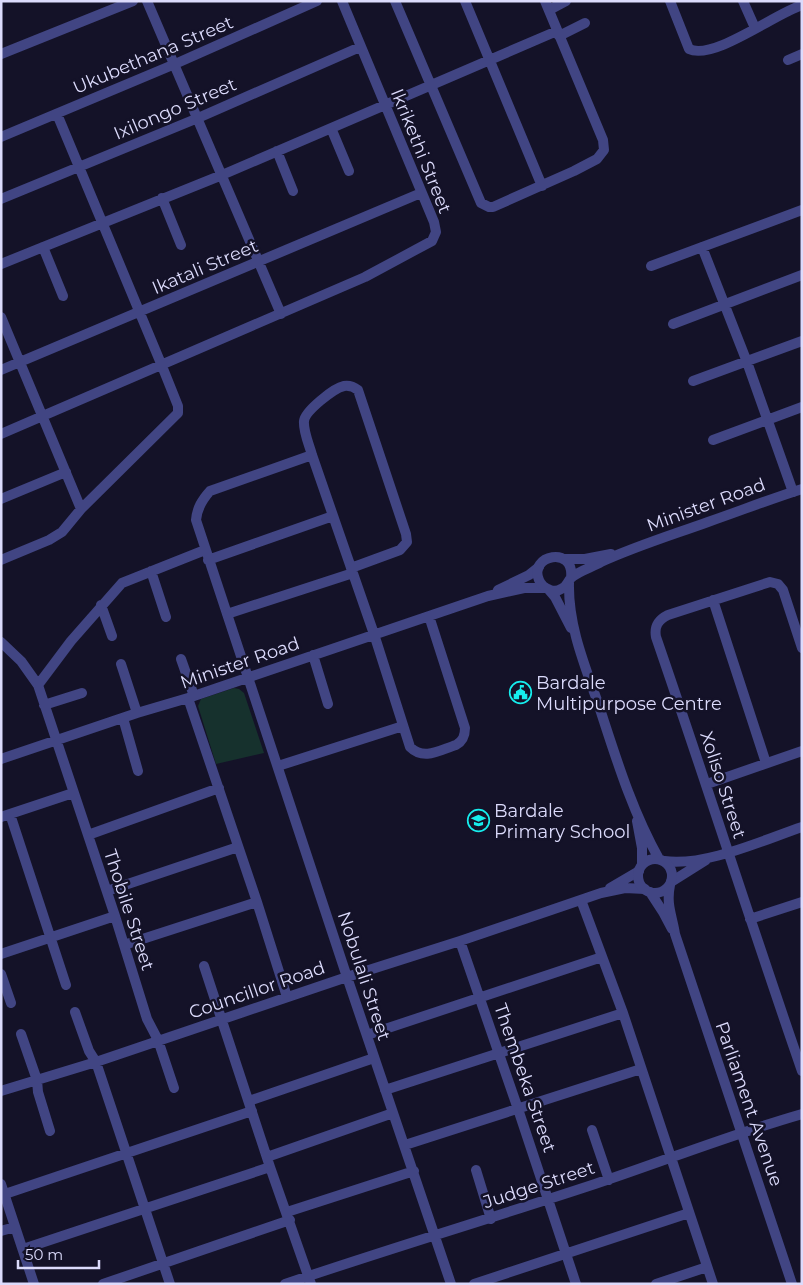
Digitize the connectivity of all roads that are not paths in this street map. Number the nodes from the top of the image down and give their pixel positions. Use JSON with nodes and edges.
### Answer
{"nodes":[{"id":1,"x":133,"y":1,"type":"edge"},
{"id":2,"x":147,"y":1,"type":"edge"},
{"id":3,"x":317,"y":1,"type":"edge"},
{"id":4,"x":342,"y":1,"type":"edge"},
{"id":5,"x":395,"y":1,"type":"edge"},
{"id":6,"x":465,"y":1,"type":"edge"},
{"id":7,"x":566,"y":1,"type":"edge"},
{"id":8,"x":670,"y":1,"type":"edge"},
{"id":9,"x":743,"y":1,"type":"edge"},
{"id":10,"x":802,"y":5,"type":"edge"},
{"id":11,"x":547,"y":6,"type":"edge"},
{"id":12,"x":585,"y":23,"type":"dead end"},
{"id":13,"x":755,"y":28,"type":"junction"},
{"id":14,"x":558,"y":34,"type":"junction"},
{"id":15,"x":360,"y":47,"type":"junction"},
{"id":16,"x":1,"y":54,"type":"edge"},
{"id":17,"x":802,"y":54,"type":"edge"},
{"id":18,"x":788,"y":60,"type":"dead end"},
{"id":19,"x":489,"y":61,"type":"junction"},
{"id":20,"x":175,"y":64,"type":"junction"},
{"id":21,"x":430,"y":85,"type":"junction"},
{"id":22,"x":386,"y":105,"type":"junction"},
{"id":23,"x":57,"y":114,"type":"junction"},
{"id":24,"x":198,"y":118,"type":"junction"},
{"id":25,"x":331,"y":128,"type":"junction"},
{"id":26,"x":1,"y":137,"type":"edge"},
{"id":27,"x":277,"y":151,"type":"junction"},
{"id":28,"x":79,"y":166,"type":"junction"},
{"id":29,"x":348,"y":171,"type":"dead end"},
{"id":30,"x":222,"y":174,"type":"junction"},
{"id":31,"x":542,"y":186,"type":"junction"},
{"id":32,"x":293,"y":191,"type":"dead end"},
{"id":33,"x":421,"y":192,"type":"junction"},
{"id":34,"x":162,"y":198,"type":"junction"},
{"id":35,"x":1,"y":199,"type":"edge"},
{"id":36,"x":802,"y":210,"type":"edge"},
{"id":37,"x":102,"y":222,"type":"junction"},
{"id":38,"x":181,"y":245,"type":"dead end"},
{"id":39,"x":702,"y":246,"type":"junction"},
{"id":40,"x":43,"y":247,"type":"junction"},
{"id":41,"x":259,"y":262,"type":"junction"},
{"id":42,"x":1,"y":264,"type":"edge"},
{"id":43,"x":652,"y":266,"type":"dead end"},
{"id":44,"x":802,"y":276,"type":"edge"},
{"id":45,"x":63,"y":296,"type":"dead end"},
{"id":46,"x":725,"y":304,"type":"junction"},
{"id":47,"x":140,"y":312,"type":"junction"},
{"id":48,"x":281,"y":314,"type":"junction"},
{"id":49,"x":1,"y":317,"type":"edge"},
{"id":50,"x":673,"y":324,"type":"dead end"},
{"id":51,"x":802,"y":341,"type":"edge"},
{"id":52,"x":20,"y":362,"type":"junction"},
{"id":53,"x":746,"y":362,"type":"junction"},
{"id":54,"x":162,"y":366,"type":"junction"},
{"id":55,"x":1,"y":370,"type":"edge"},
{"id":56,"x":693,"y":381,"type":"dead end"},
{"id":57,"x":802,"y":407,"type":"edge"},
{"id":58,"x":43,"y":416,"type":"junction"},
{"id":59,"x":768,"y":420,"type":"junction"},
{"id":60,"x":1,"y":434,"type":"edge"},
{"id":61,"x":713,"y":440,"type":"dead end"},
{"id":62,"x":312,"y":455,"type":"junction"},
{"id":63,"x":66,"y":472,"type":"junction"},
{"id":64,"x":797,"y":490,"type":"edge"},
{"id":65,"x":1,"y":499,"type":"edge"},
{"id":66,"x":81,"y":509,"type":"junction"},
{"id":67,"x":333,"y":516,"type":"junction"},
{"id":68,"x":622,"y":552,"type":"junction"},
{"id":69,"x":206,"y":555,"type":"junction"},
{"id":70,"x":563,"y":559,"type":"junction"},
{"id":71,"x":1,"y":560,"type":"edge"},
{"id":72,"x":539,"y":567,"type":"junction"},
{"id":73,"x":151,"y":571,"type":"junction"},
{"id":74,"x":352,"y":571,"type":"junction"},
{"id":75,"x":570,"y":581,"type":"junction"},
{"id":76,"x":547,"y":589,"type":"junction"},
{"id":77,"x":488,"y":596,"type":"junction"},
{"id":78,"x":713,"y":600,"type":"junction"},
{"id":79,"x":101,"y":605,"type":"junction"},
{"id":80,"x":227,"y":614,"type":"junction"},
{"id":81,"x":429,"y":616,"type":"junction"},
{"id":82,"x":166,"y":617,"type":"dead end"},
{"id":83,"x":374,"y":634,"type":"junction"},
{"id":84,"x":112,"y":636,"type":"dead end"},
{"id":85,"x":576,"y":638,"type":"junction"},
{"id":86,"x":1,"y":642,"type":"edge"},
{"id":87,"x":802,"y":648,"type":"edge"},
{"id":88,"x":313,"y":655,"type":"junction"},
{"id":89,"x":181,"y":659,"type":"dead end"},
{"id":90,"x":121,"y":664,"type":"dead end"},
{"id":91,"x":248,"y":678,"type":"junction"},
{"id":92,"x":38,"y":685,"type":"junction"},
{"id":93,"x":82,"y":693,"type":"dead end"},
{"id":94,"x":191,"y":697,"type":"junction"},
{"id":95,"x":328,"y":704,"type":"dead end"},
{"id":96,"x":44,"y":705,"type":"junction"},
{"id":97,"x":137,"y":713,"type":"junction"},
{"id":98,"x":123,"y":718,"type":"junction"},
{"id":99,"x":403,"y":726,"type":"junction"},
{"id":100,"x":57,"y":740,"type":"junction"},
{"id":101,"x":802,"y":751,"type":"edge"},
{"id":102,"x":1,"y":759,"type":"edge"},
{"id":103,"x":766,"y":762,"type":"junction"},
{"id":104,"x":278,"y":766,"type":"junction"},
{"id":105,"x":138,"y":771,"type":"dead end"},
{"id":106,"x":707,"y":784,"type":"junction"},
{"id":107,"x":218,"y":788,"type":"junction"},
{"id":108,"x":73,"y":793,"type":"junction"},
{"id":109,"x":635,"y":810,"type":"junction"},
{"id":110,"x":5,"y":816,"type":"edge"},
{"id":111,"x":802,"y":827,"type":"edge"},
{"id":112,"x":88,"y":835,"type":"junction"},
{"id":113,"x":238,"y":846,"type":"junction"},
{"id":114,"x":728,"y":852,"type":"junction"},
{"id":115,"x":711,"y":857,"type":"junction"},
{"id":116,"x":661,"y":860,"type":"junction"},
{"id":117,"x":640,"y":868,"type":"junction"},
{"id":118,"x":670,"y":883,"type":"junction"},
{"id":119,"x":647,"y":890,"type":"junction"},
{"id":120,"x":107,"y":891,"type":"junction"},
{"id":121,"x":601,"y":893,"type":"junction"},
{"id":122,"x":581,"y":900,"type":"junction"},
{"id":123,"x":257,"y":902,"type":"junction"},
{"id":124,"x":802,"y":902,"type":"edge"},
{"id":125,"x":115,"y":916,"type":"junction"},
{"id":126,"x":750,"y":919,"type":"junction"},
{"id":127,"x":675,"y":934,"type":"junction"},
{"id":128,"x":51,"y":937,"type":"junction"},
{"id":129,"x":460,"y":941,"type":"junction"},
{"id":130,"x":124,"y":945,"type":"junction"},
{"id":131,"x":1,"y":954,"type":"edge"},
{"id":132,"x":602,"y":957,"type":"junction"},
{"id":133,"x":204,"y":966,"type":"dead end"},
{"id":134,"x":1,"y":974,"type":"edge"},
{"id":135,"x":347,"y":977,"type":"junction"},
{"id":136,"x":66,"y":985,"type":"dead end"},
{"id":137,"x":287,"y":997,"type":"junction"},
{"id":138,"x":480,"y":998,"type":"junction"},
{"id":139,"x":11,"y":1003,"type":"dead end"},
{"id":140,"x":75,"y":1012,"type":"dead end"},
{"id":141,"x":623,"y":1013,"type":"junction"},
{"id":142,"x":222,"y":1020,"type":"junction"},
{"id":143,"x":21,"y":1034,"type":"dead end"},
{"id":144,"x":367,"y":1035,"type":"junction"},
{"id":145,"x":158,"y":1040,"type":"junction"},
{"id":146,"x":797,"y":1040,"type":"edge"},
{"id":147,"x":499,"y":1053,"type":"junction"},
{"id":148,"x":374,"y":1058,"type":"junction"},
{"id":149,"x":96,"y":1062,"type":"junction"},
{"id":150,"x":642,"y":1069,"type":"junction"},
{"id":151,"x":802,"y":1071,"type":"edge"},
{"id":152,"x":37,"y":1080,"type":"junction"},
{"id":153,"x":174,"y":1088,"type":"dead end"},
{"id":154,"x":385,"y":1090,"type":"junction"},
{"id":155,"x":1,"y":1091,"type":"edge"},
{"id":156,"x":248,"y":1101,"type":"junction"},
{"id":157,"x":518,"y":1109,"type":"junction"},
{"id":158,"x":252,"y":1111,"type":"junction"},
{"id":159,"x":393,"y":1113,"type":"junction"},
{"id":160,"x":802,"y":1114,"type":"edge"},
{"id":161,"x":592,"y":1130,"type":"dead end"},
{"id":162,"x":50,"y":1131,"type":"dead end"},
{"id":163,"x":741,"y":1132,"type":"junction"},
{"id":164,"x":405,"y":1145,"type":"junction"},
{"id":165,"x":127,"y":1154,"type":"junction"},
{"id":166,"x":671,"y":1159,"type":"junction"},
{"id":167,"x":269,"y":1162,"type":"junction"},
{"id":168,"x":476,"y":1170,"type":"dead end"},
{"id":169,"x":414,"y":1171,"type":"junction"},
{"id":170,"x":609,"y":1180,"type":"junction"},
{"id":171,"x":1,"y":1184,"type":"edge"},
{"id":172,"x":5,"y":1194,"type":"junction"},
{"id":173,"x":548,"y":1200,"type":"junction"},
{"id":174,"x":145,"y":1208,"type":"junction"},
{"id":175,"x":689,"y":1212,"type":"junction"},
{"id":176,"x":289,"y":1216,"type":"junction"},
{"id":177,"x":491,"y":1219,"type":"junction"},
{"id":178,"x":15,"y":1227,"type":"junction"},
{"id":179,"x":1,"y":1231,"type":"edge"},
{"id":180,"x":435,"y":1234,"type":"junction"},
{"id":181,"x":23,"y":1249,"type":"junction"},
{"id":182,"x":566,"y":1253,"type":"junction"},
{"id":183,"x":164,"y":1264,"type":"junction"},
{"id":184,"x":707,"y":1267,"type":"junction"},
{"id":185,"x":310,"y":1280,"type":"edge"},
{"id":186,"x":34,"y":1284,"type":"edge"},
{"id":187,"x":103,"y":1284,"type":"edge"},
{"id":188,"x":170,"y":1284,"type":"edge"},
{"id":189,"x":285,"y":1284,"type":"edge"},
{"id":190,"x":451,"y":1284,"type":"edge"},
{"id":191,"x":474,"y":1284,"type":"edge"},
{"id":192,"x":576,"y":1284,"type":"edge"},
{"id":193,"x":656,"y":1284,"type":"edge"},
{"id":194,"x":713,"y":1284,"type":"edge"},
{"id":195,"x":792,"y":1284,"type":"edge"}],
"edges":[{"from":1,"to":16,"type":"street"},
{"from":2,"to":20,"type":"street"},
{"from":3,"to":20,"type":"street","name":"Ukubethana Street"},
{"from":4,"to":15,"type":"street","name":"Ikrikethi Street"},
{"from":5,"to":21,"type":"street"},
{"from":6,"to":19,"type":"street"},
{"from":7,"to":11,"type":"street"},
{"from":8,"to":13,"type":"street"},
{"from":9,"to":13,"type":"street"},
{"from":10,"to":13,"type":"street"},
{"from":11,"to":14,"type":"street"},
{"from":12,"to":14,"type":"street"},
{"from":14,"to":19,"type":"street"},
{"from":14,"to":31,"type":"street"},
{"from":15,"to":22,"type":"street","name":"Ikrikethi Street"},
{"from":15,"to":24,"type":"street","name":"Ixilongo Street"},
{"from":17,"to":18,"type":"street"},
{"from":19,"to":21,"type":"street"},
{"from":19,"to":31,"type":"street"},
{"from":20,"to":23,"type":"street","name":"Ukubethana Street"},
{"from":20,"to":24,"type":"street"},
{"from":21,"to":22,"type":"street"},
{"from":21,"to":31,"type":"street"},
{"from":22,"to":25,"type":"street"},
{"from":22,"to":33,"type":"street","name":"Ikrikethi Street"},
{"from":23,"to":26,"type":"street","name":"Ukubethana Street"},
{"from":23,"to":28,"type":"street"},
{"from":24,"to":28,"type":"street","name":"Ixilongo Street"},
{"from":24,"to":30,"type":"street"},
{"from":25,"to":27,"type":"street"},
{"from":25,"to":29,"type":"street"},
{"from":27,"to":30,"type":"street"},
{"from":27,"to":32,"type":"street"},
{"from":28,"to":35,"type":"street","name":"Ixilongo Street"},
{"from":28,"to":37,"type":"street"},
{"from":30,"to":34,"type":"street"},
{"from":30,"to":41,"type":"street"},
{"from":33,"to":41,"type":"street","name":"Ikatali Street"},
{"from":33,"to":48,"type":"street","name":"Ikrikethi Street"},
{"from":34,"to":37,"type":"street"},
{"from":34,"to":38,"type":"street"},
{"from":36,"to":39,"type":"street"},
{"from":37,"to":40,"type":"street"},
{"from":37,"to":47,"type":"street"},
{"from":39,"to":43,"type":"street"},
{"from":39,"to":46,"type":"street"},
{"from":40,"to":42,"type":"street"},
{"from":40,"to":45,"type":"street"},
{"from":41,"to":47,"type":"street","name":"Ikatali Street"},
{"from":41,"to":48,"type":"street"},
{"from":44,"to":46,"type":"street"},
{"from":46,"to":50,"type":"street"},
{"from":46,"to":53,"type":"street"},
{"from":47,"to":52,"type":"street","name":"Ikatali Street"},
{"from":47,"to":54,"type":"street"},
{"from":48,"to":54,"type":"street"},
{"from":49,"to":52,"type":"street"},
{"from":51,"to":53,"type":"street"},
{"from":52,"to":55,"type":"street","name":"Ikatali Street"},
{"from":52,"to":58,"type":"street"},
{"from":53,"to":56,"type":"street"},
{"from":53,"to":59,"type":"street"},
{"from":54,"to":58,"type":"street"},
{"from":54,"to":66,"type":"street"},
{"from":57,"to":59,"type":"street"},
{"from":58,"to":60,"type":"street"},
{"from":58,"to":63,"type":"street"},
{"from":59,"to":61,"type":"street"},
{"from":59,"to":64,"type":"street"},
{"from":62,"to":67,"type":"street"},
{"from":62,"to":69,"type":"street","name":"Nobulali Street"},
{"from":62,"to":74,"type":"street"},
{"from":63,"to":65,"type":"street"},
{"from":63,"to":66,"type":"street"},
{"from":64,"to":68,"type":"street","name":"Minister Road"},
{"from":66,"to":71,"type":"street"},
{"from":67,"to":69,"type":"street"},
{"from":67,"to":74,"type":"street"},
{"from":68,"to":70,"type":"street","name":"Minister Road"},
{"from":68,"to":75,"type":"street","name":"Minister Road"},
{"from":69,"to":73,"type":"street"},
{"from":69,"to":80,"type":"street","name":"Nobulali Street"},
{"from":70,"to":72,"type":"street"},
{"from":70,"to":75,"type":"street"},
{"from":72,"to":76,"type":"street"},
{"from":72,"to":77,"type":"street","name":"Minister Road"},
{"from":73,"to":79,"type":"street"},
{"from":73,"to":82,"type":"street"},
{"from":74,"to":80,"type":"street"},
{"from":74,"to":83,"type":"street"},
{"from":75,"to":76,"type":"street"},
{"from":75,"to":85,"type":"street"},
{"from":76,"to":77,"type":"street","name":"Minister Road"},
{"from":76,"to":85,"type":"street"},
{"from":77,"to":81,"type":"street","name":"Minister Road"},
{"from":78,"to":87,"type":"street","name":"Xoliso Street"},
{"from":78,"to":103,"type":"street"},
{"from":78,"to":106,"type":"street","name":"Xoliso Street"},
{"from":79,"to":84,"type":"street"},
{"from":79,"to":92,"type":"street"},
{"from":80,"to":91,"type":"street","name":"Nobulali Street"},
{"from":81,"to":83,"type":"street","name":"Minister Road"},
{"from":81,"to":99,"type":"street"},
{"from":83,"to":88,"type":"street","name":"Minister Road"},
{"from":83,"to":99,"type":"street"},
{"from":85,"to":109,"type":"street"},
{"from":86,"to":92,"type":"street","name":"Thobile Street"},
{"from":88,"to":91,"type":"street","name":"Minister Road"},
{"from":88,"to":95,"type":"street"},
{"from":89,"to":94,"type":"street"},
{"from":90,"to":97,"type":"street"},
{"from":91,"to":94,"type":"street","name":"Minister Road"},
{"from":91,"to":104,"type":"street","name":"Nobulali Street"},
{"from":92,"to":96,"type":"street","name":"Thobile Street"},
{"from":93,"to":96,"type":"street"},
{"from":94,"to":97,"type":"street","name":"Minister Road"},
{"from":94,"to":107,"type":"street"},
{"from":96,"to":100,"type":"street","name":"Thobile Street"},
{"from":97,"to":98,"type":"street","name":"Minister Road"},
{"from":98,"to":100,"type":"street","name":"Minister Road"},
{"from":98,"to":105,"type":"street"},
{"from":99,"to":104,"type":"street"},
{"from":100,"to":102,"type":"street","name":"Minister Road"},
{"from":100,"to":108,"type":"street","name":"Thobile Street"},
{"from":101,"to":103,"type":"street"},
{"from":103,"to":106,"type":"street"},
{"from":104,"to":135,"type":"street","name":"Nobulali Street"},
{"from":106,"to":114,"type":"street","name":"Xoliso Street"},
{"from":107,"to":112,"type":"street"},
{"from":107,"to":113,"type":"street"},
{"from":108,"to":110,"type":"street"},
{"from":108,"to":112,"type":"street","name":"Thobile Street"},
{"from":109,"to":116,"type":"street"},
{"from":109,"to":117,"type":"street"},
{"from":110,"to":128,"type":"street"},
{"from":111,"to":114,"type":"street"},
{"from":112,"to":120,"type":"street","name":"Thobile Street"},
{"from":113,"to":120,"type":"street"},
{"from":113,"to":123,"type":"street"},
{"from":114,"to":115,"type":"street"},
{"from":114,"to":126,"type":"street","name":"Xoliso Street"},
{"from":115,"to":116,"type":"street"},
{"from":115,"to":118,"type":"street"},
{"from":116,"to":117,"type":"street"},
{"from":116,"to":118,"type":"street"},
{"from":117,"to":119,"type":"street"},
{"from":117,"to":121,"type":"street","name":"Councillor Road"},
{"from":118,"to":119,"type":"street"},
{"from":118,"to":127,"type":"street","name":"Parliament Avenue"},
{"from":119,"to":121,"type":"street","name":"Councillor Road"},
{"from":119,"to":127,"type":"street","name":"Parliament Avenue"},
{"from":120,"to":125,"type":"street","name":"Thobile Street"},
{"from":121,"to":122,"type":"street","name":"Councillor Road"},
{"from":122,"to":129,"type":"street","name":"Councillor Road"},
{"from":122,"to":132,"type":"street"},
{"from":123,"to":130,"type":"street"},
{"from":123,"to":137,"type":"street"},
{"from":124,"to":126,"type":"street"},
{"from":125,"to":128,"type":"street"},
{"from":125,"to":130,"type":"street","name":"Thobile Street"},
{"from":126,"to":146,"type":"street","name":"Xoliso Street"},
{"from":127,"to":163,"type":"street","name":"Parliament Avenue"},
{"from":128,"to":131,"type":"street"},
{"from":128,"to":136,"type":"street"},
{"from":129,"to":135,"type":"street","name":"Councillor Road"},
{"from":129,"to":138,"type":"street","name":"Thembeka Street"},
{"from":130,"to":145,"type":"street","name":"Thobile Street"},
{"from":132,"to":138,"type":"street"},
{"from":132,"to":141,"type":"street"},
{"from":133,"to":142,"type":"street"},
{"from":134,"to":139,"type":"street"},
{"from":135,"to":137,"type":"street","name":"Councillor Road"},
{"from":135,"to":144,"type":"street","name":"Nobulali Street"},
{"from":137,"to":142,"type":"street","name":"Councillor Road"},
{"from":138,"to":144,"type":"street"},
{"from":138,"to":147,"type":"street","name":"Thembeka Street"},
{"from":140,"to":149,"type":"street"},
{"from":141,"to":147,"type":"street"},
{"from":141,"to":150,"type":"street"},
{"from":142,"to":145,"type":"street","name":"Councillor Road"},
{"from":142,"to":156,"type":"street"},
{"from":143,"to":152,"type":"street"},
{"from":144,"to":148,"type":"street","name":"Nobulali Street"},
{"from":145,"to":149,"type":"street","name":"Councillor Road"},
{"from":145,"to":153,"type":"street","name":"Thobile Street"},
{"from":146,"to":151,"type":"street","name":"Xoliso Street"},
{"from":147,"to":154,"type":"street"},
{"from":147,"to":157,"type":"street","name":"Thembeka Street"},
{"from":148,"to":154,"type":"street","name":"Nobulali Street"},
{"from":148,"to":156,"type":"street"},
{"from":149,"to":152,"type":"street","name":"Councillor Road"},
{"from":149,"to":165,"type":"street"},
{"from":150,"to":157,"type":"street"},
{"from":150,"to":166,"type":"street"},
{"from":152,"to":155,"type":"street","name":"Councillor Road"},
{"from":152,"to":162,"type":"street"},
{"from":154,"to":159,"type":"street","name":"Nobulali Street"},
{"from":156,"to":158,"type":"street"},
{"from":157,"to":164,"type":"street"},
{"from":157,"to":173,"type":"street","name":"Thembeka Street"},
{"from":158,"to":165,"type":"street"},
{"from":158,"to":167,"type":"street"},
{"from":159,"to":164,"type":"street","name":"Nobulali Street"},
{"from":159,"to":167,"type":"street"},
{"from":160,"to":163,"type":"street","name":"Judge Street"},
{"from":161,"to":170,"type":"street"},
{"from":163,"to":166,"type":"street","name":"Judge Street"},
{"from":163,"to":195,"type":"street","name":"Parliament Avenue"},
{"from":164,"to":169,"type":"street","name":"Nobulali Street"},
{"from":165,"to":172,"type":"street"},
{"from":165,"to":174,"type":"street"},
{"from":166,"to":170,"type":"street","name":"Judge Street"},
{"from":166,"to":175,"type":"street"},
{"from":167,"to":174,"type":"street"},
{"from":167,"to":176,"type":"street"},
{"from":168,"to":177,"type":"street"},
{"from":169,"to":176,"type":"street"},
{"from":169,"to":180,"type":"street","name":"Nobulali Street"},
{"from":170,"to":173,"type":"street","name":"Judge Street"},
{"from":171,"to":172,"type":"street"},
{"from":172,"to":178,"type":"street"},
{"from":173,"to":177,"type":"street","name":"Judge Street"},
{"from":173,"to":182,"type":"street","name":"Thembeka Street"},
{"from":174,"to":181,"type":"street"},
{"from":174,"to":183,"type":"street"},
{"from":175,"to":182,"type":"street"},
{"from":175,"to":184,"type":"street"},
{"from":176,"to":183,"type":"street"},
{"from":176,"to":185,"type":"street"},
{"from":177,"to":180,"type":"street","name":"Judge Street"},
{"from":178,"to":179,"type":"street"},
{"from":178,"to":181,"type":"street"},
{"from":180,"to":185,"type":"street","name":"Judge Street"},
{"from":180,"to":190,"type":"street","name":"Nobulali Street"},
{"from":181,"to":186,"type":"street"},
{"from":182,"to":191,"type":"street"},
{"from":182,"to":192,"type":"street","name":"Thembeka Street"},
{"from":183,"to":187,"type":"street"},
{"from":183,"to":188,"type":"street"},
{"from":184,"to":193,"type":"street"},
{"from":184,"to":194,"type":"street"},
{"from":185,"to":189,"type":"street","name":"Judge Street"}]}
